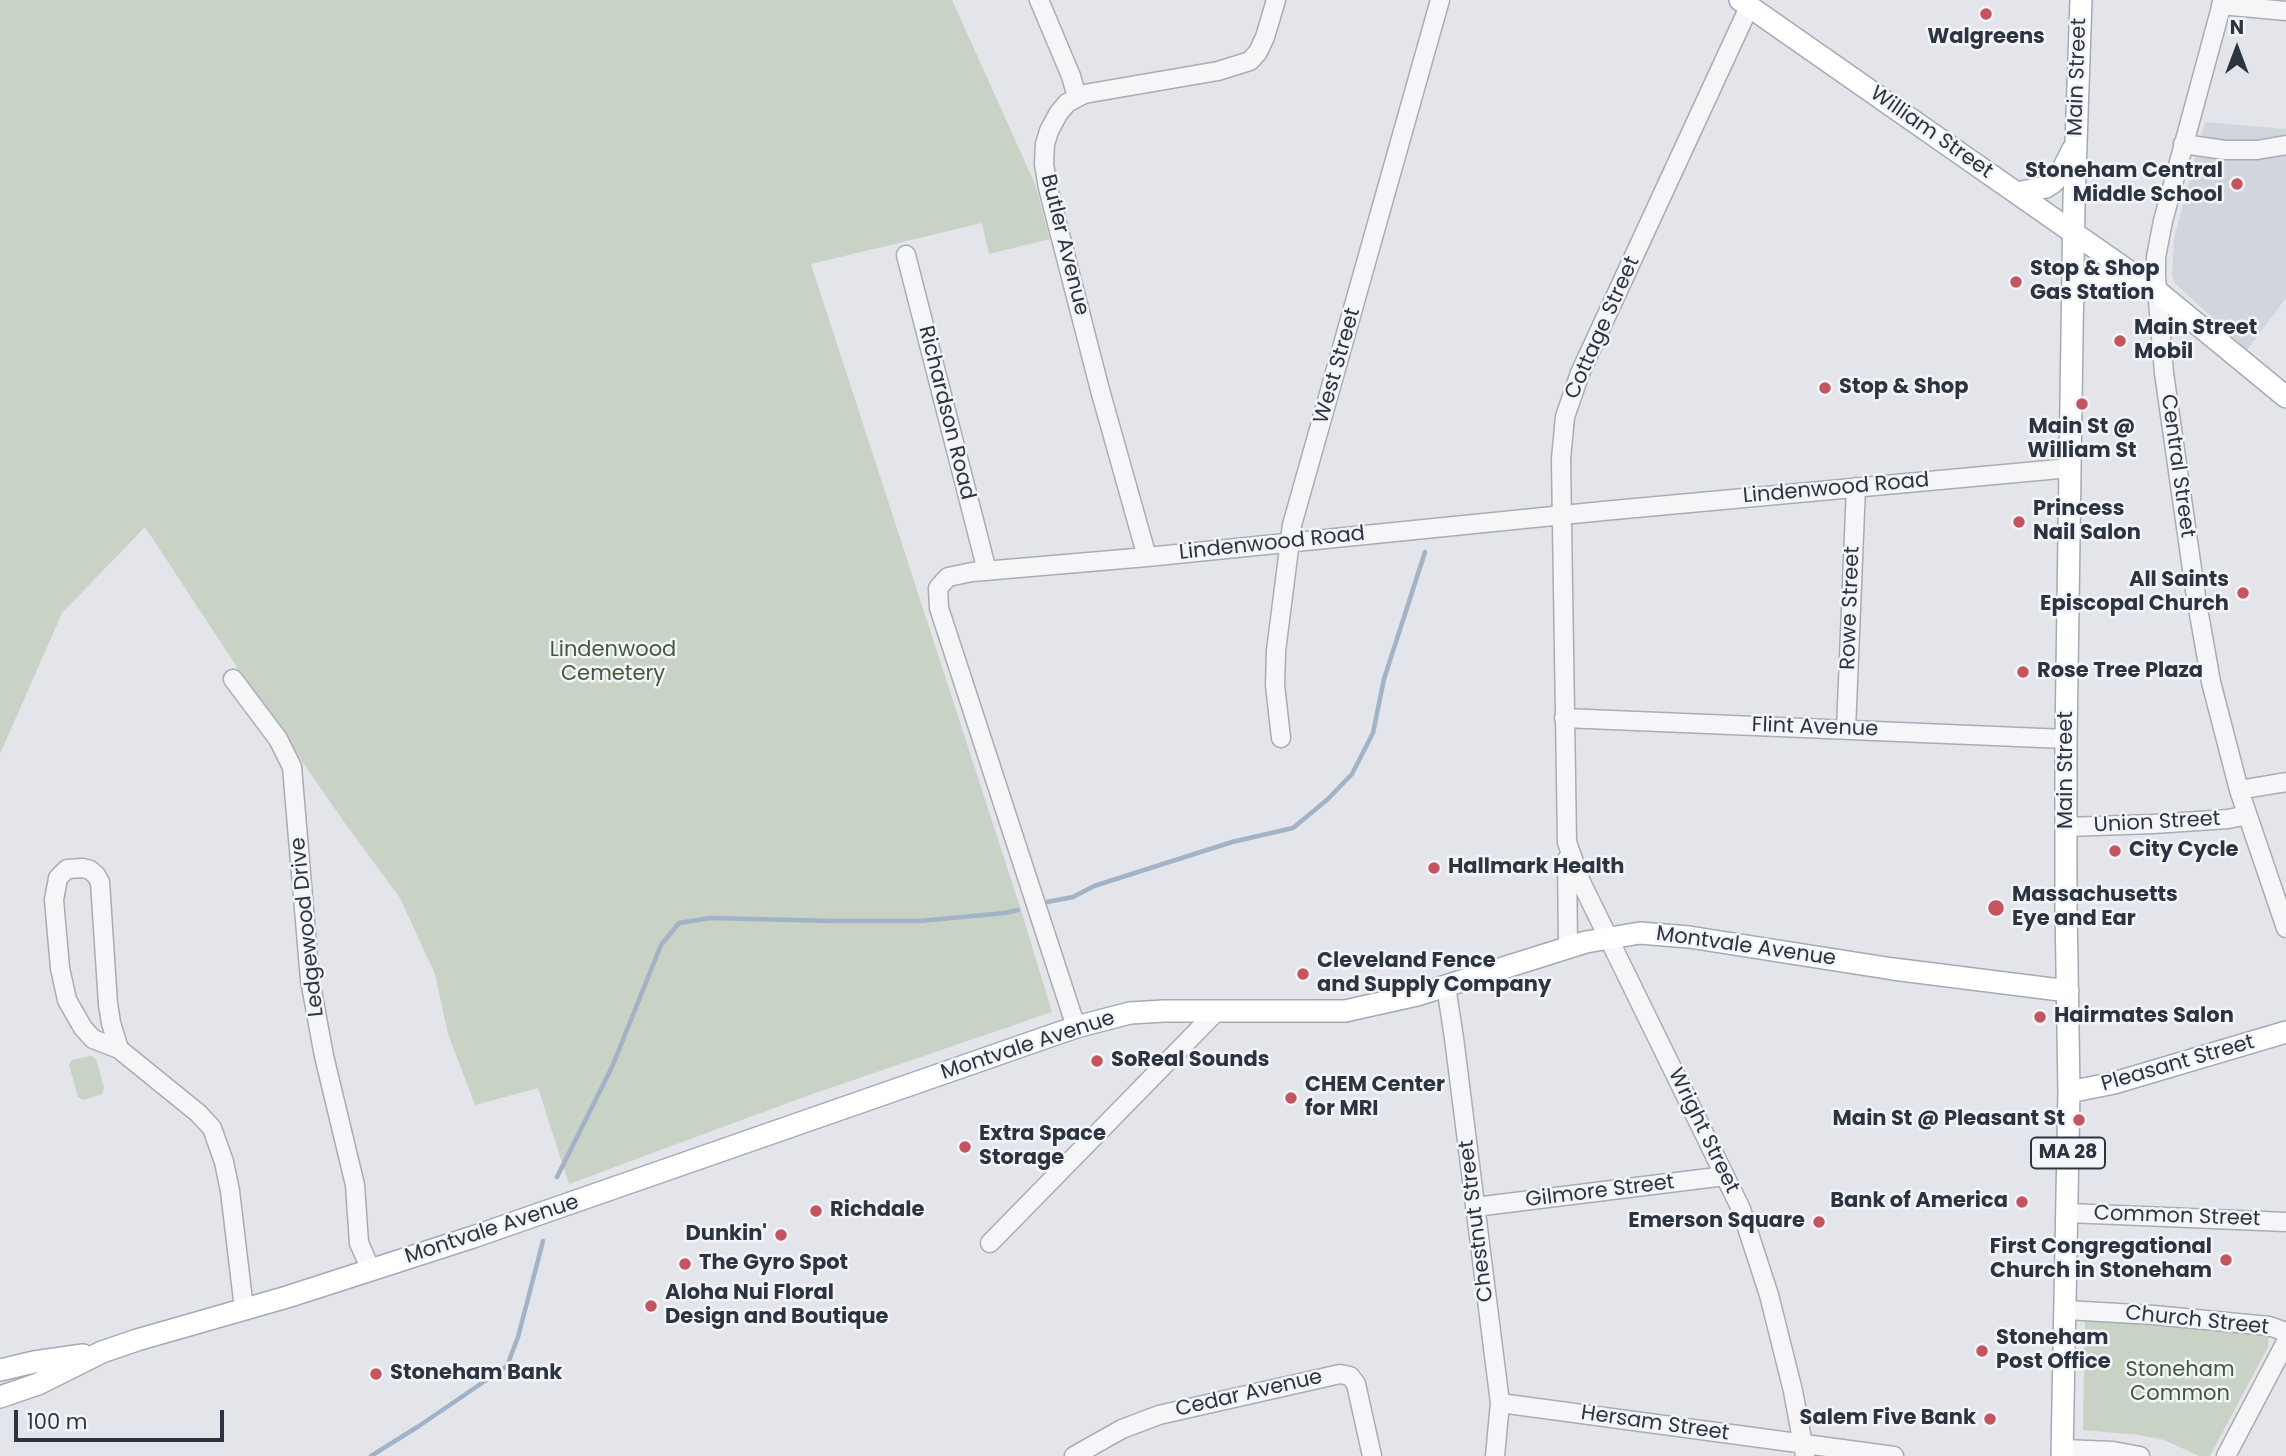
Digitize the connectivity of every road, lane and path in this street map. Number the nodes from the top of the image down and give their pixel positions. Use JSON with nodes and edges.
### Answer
{"nodes":[{"id":1,"x":1039,"y":0,"type":"edge"},
{"id":2,"x":1276,"y":0,"type":"edge"},
{"id":3,"x":1440,"y":0,"type":"edge"},
{"id":4,"x":2081,"y":0,"type":"edge"},
{"id":5,"x":1744,"y":3,"type":"edge"},
{"id":6,"x":2222,"y":3,"type":"edge"},
{"id":7,"x":2286,"y":11,"type":"edge"},
{"id":8,"x":1077,"y":97,"type":"junction"},
{"id":9,"x":2076,"y":144,"type":"junction"},
{"id":10,"x":2183,"y":144,"type":"junction"},
{"id":11,"x":2286,"y":145,"type":"edge"},
{"id":12,"x":2017,"y":193,"type":"junction"},
{"id":13,"x":2074,"y":233,"type":"junction"},
{"id":14,"x":906,"y":255,"type":"dead end"},
{"id":15,"x":2139,"y":278,"type":"junction"},
{"id":16,"x":2157,"y":291,"type":"junction"},
{"id":17,"x":2073,"y":299,"type":"junction"},
{"id":18,"x":2286,"y":397,"type":"edge"},
{"id":19,"x":2070,"y":468,"type":"junction"},
{"id":20,"x":1856,"y":487,"type":"junction"},
{"id":21,"x":1562,"y":516,"type":"junction"},
{"id":22,"x":1289,"y":543,"type":"junction"},
{"id":23,"x":1147,"y":557,"type":"junction"},
{"id":24,"x":987,"y":571,"type":"junction"},
{"id":25,"x":233,"y":679,"type":"dead end"},
{"id":26,"x":1564,"y":718,"type":"junction"},
{"id":27,"x":1846,"y":730,"type":"junction"},
{"id":28,"x":1281,"y":738,"type":"dead end"},
{"id":29,"x":2066,"y":738,"type":"junction"},
{"id":30,"x":2286,"y":782,"type":"edge"},
{"id":31,"x":2239,"y":790,"type":"junction"},
{"id":32,"x":2247,"y":815,"type":"junction"},
{"id":33,"x":2067,"y":827,"type":"junction"},
{"id":34,"x":1567,"y":842,"type":"junction"},
{"id":35,"x":2286,"y":928,"type":"edge"},
{"id":36,"x":1609,"y":937,"type":"junction"},
{"id":37,"x":1569,"y":948,"type":"junction"},
{"id":38,"x":1446,"y":986,"type":"junction"},
{"id":39,"x":2068,"y":991,"type":"junction"},
{"id":40,"x":1217,"y":1010,"type":"junction"},
{"id":41,"x":1076,"y":1027,"type":"junction"},
{"id":42,"x":2286,"y":1032,"type":"edge"},
{"id":43,"x":119,"y":1049,"type":"junction"},
{"id":44,"x":2069,"y":1092,"type":"junction"},
{"id":45,"x":1725,"y":1177,"type":"junction"},
{"id":46,"x":1475,"y":1207,"type":"junction"},
{"id":47,"x":2068,"y":1213,"type":"junction"},
{"id":48,"x":2286,"y":1222,"type":"edge"},
{"id":49,"x":990,"y":1243,"type":"dead end"},
{"id":50,"x":371,"y":1270,"type":"junction"},
{"id":51,"x":244,"y":1309,"type":"junction"},
{"id":52,"x":2066,"y":1310,"type":"junction"},
{"id":53,"x":2286,"y":1332,"type":"edge"},
{"id":54,"x":2286,"y":1342,"type":"edge"},
{"id":55,"x":102,"y":1352,"type":"junction"},
{"id":56,"x":0,"y":1370,"type":"edge"},
{"id":57,"x":0,"y":1397,"type":"edge"},
{"id":58,"x":1500,"y":1404,"type":"junction"},
{"id":59,"x":1804,"y":1450,"type":"edge"},
{"id":60,"x":2062,"y":1453,"type":"edge"},
{"id":61,"x":1074,"y":1456,"type":"edge"},
{"id":62,"x":1372,"y":1456,"type":"edge"},
{"id":63,"x":1495,"y":1456,"type":"edge"},
{"id":64,"x":1894,"y":1456,"type":"edge"},
{"id":65,"x":2140,"y":1456,"type":"edge"},
{"id":66,"x":2226,"y":1456,"type":"edge"}],
"edges":[{"from":1,"to":8,"type":"street"},
{"from":2,"to":8,"type":"street"},
{"from":3,"to":22,"type":"street","name":"West Street"},
{"from":4,"to":9,"type":"main road","name":"Main Street","number":"MA 28"},
{"from":5,"to":12,"type":"main road","name":"William Street"},
{"from":5,"to":21,"type":"street","name":"Cottage Street"},
{"from":6,"to":7,"type":"street"},
{"from":6,"to":10,"type":"street","name":"Central Street"},
{"from":8,"to":23,"type":"street","name":"Butler Avenue"},
{"from":9,"to":12,"type":"main road"},
{"from":9,"to":13,"type":"main road","name":"Main Street","number":"MA 28"},
{"from":10,"to":11,"type":"street"},
{"from":10,"to":16,"type":"street","name":"Central Street"},
{"from":12,"to":13,"type":"main road","name":"William Street"},
{"from":13,"to":15,"type":"main road","name":"William Street"},
{"from":13,"to":17,"type":"main road","name":"Main Street","number":"MA 28"},
{"from":14,"to":24,"type":"street","name":"Richardson Road"},
{"from":15,"to":16,"type":"main road","name":"William Street"},
{"from":15,"to":17,"type":"main road"},
{"from":16,"to":18,"type":"main road","name":"William Street"},
{"from":16,"to":31,"type":"street","name":"Central Street"},
{"from":17,"to":19,"type":"main road","name":"Main Street","number":"MA 28"},
{"from":19,"to":20,"type":"street","name":"Lindenwood Road"},
{"from":19,"to":29,"type":"main road","name":"Main Street","number":"MA 28"},
{"from":20,"to":21,"type":"street","name":"Lindenwood Road"},
{"from":20,"to":27,"type":"street","name":"Rowe Street"},
{"from":21,"to":22,"type":"street","name":"Lindenwood Road"},
{"from":21,"to":26,"type":"street","name":"Cottage Street"},
{"from":22,"to":23,"type":"street","name":"Lindenwood Road"},
{"from":22,"to":28,"type":"street","name":"West Street"},
{"from":23,"to":24,"type":"street","name":"Lindenwood Road"},
{"from":24,"to":41,"type":"street","name":"Lindenwood Road"},
{"from":25,"to":50,"type":"street","name":"Ledgewood Drive"},
{"from":26,"to":27,"type":"street","name":"Flint Avenue"},
{"from":26,"to":34,"type":"street","name":"Cottage Street"},
{"from":27,"to":29,"type":"street","name":"Flint Avenue"},
{"from":29,"to":33,"type":"main road","name":"Main Street","number":"MA 28"},
{"from":30,"to":31,"type":"street"},
{"from":31,"to":32,"type":"street","name":"Central Street"},
{"from":32,"to":33,"type":"street","name":"Union Street"},
{"from":32,"to":35,"type":"street","name":"Central Street"},
{"from":33,"to":39,"type":"main road","name":"Main Street","number":"MA 28"},
{"from":34,"to":36,"type":"street","name":"Cottage Street"},
{"from":34,"to":37,"type":"street","name":"Cottage Street"},
{"from":36,"to":37,"type":"main road","name":"Montvale Avenue"},
{"from":36,"to":39,"type":"main road","name":"Montvale Avenue"},
{"from":36,"to":45,"type":"street","name":"Wright Street"},
{"from":37,"to":38,"type":"main road","name":"Montvale Avenue"},
{"from":38,"to":40,"type":"main road","name":"Montvale Avenue"},
{"from":38,"to":46,"type":"street","name":"Chestnut Street"},
{"from":39,"to":44,"type":"main road","name":"Main Street","number":"MA 28"},
{"from":40,"to":41,"type":"main road","name":"Montvale Avenue"},
{"from":40,"to":49,"type":"street"},
{"from":41,"to":50,"type":"main road","name":"Montvale Avenue"},
{"from":42,"to":44,"type":"main road","name":"Pleasant Street"},
{"from":43,"to":43,"type":"street"},
{"from":43,"to":51,"type":"street"},
{"from":44,"to":47,"type":"main road","name":"Main Street","number":"MA 28"},
{"from":45,"to":46,"type":"street","name":"Gilmore Street"},
{"from":45,"to":59,"type":"street","name":"Wright Street"},
{"from":46,"to":58,"type":"street","name":"Chestnut Street"},
{"from":47,"to":48,"type":"street","name":"Common Street"},
{"from":47,"to":52,"type":"main road","name":"Main Street","number":"MA 28"},
{"from":50,"to":51,"type":"main road","name":"Montvale Avenue"},
{"from":51,"to":55,"type":"main road","name":"Montvale Avenue"},
{"from":52,"to":53,"type":"street","name":"Church Street"},
{"from":52,"to":60,"type":"main road","name":"Main Street","number":"MA 28"},
{"from":54,"to":66,"type":"street"},
{"from":55,"to":56,"type":"main road","name":"Montvale Avenue"},
{"from":55,"to":57,"type":"main road","name":"Montvale Avenue"},
{"from":58,"to":59,"type":"street","name":"Hersam Street"},
{"from":58,"to":63,"type":"street","name":"Chestnut Street"},
{"from":59,"to":64,"type":"street","name":"Hersam Street"},
{"from":60,"to":65,"type":"street"},
{"from":61,"to":62,"type":"street","name":"Cedar Avenue"}]}
